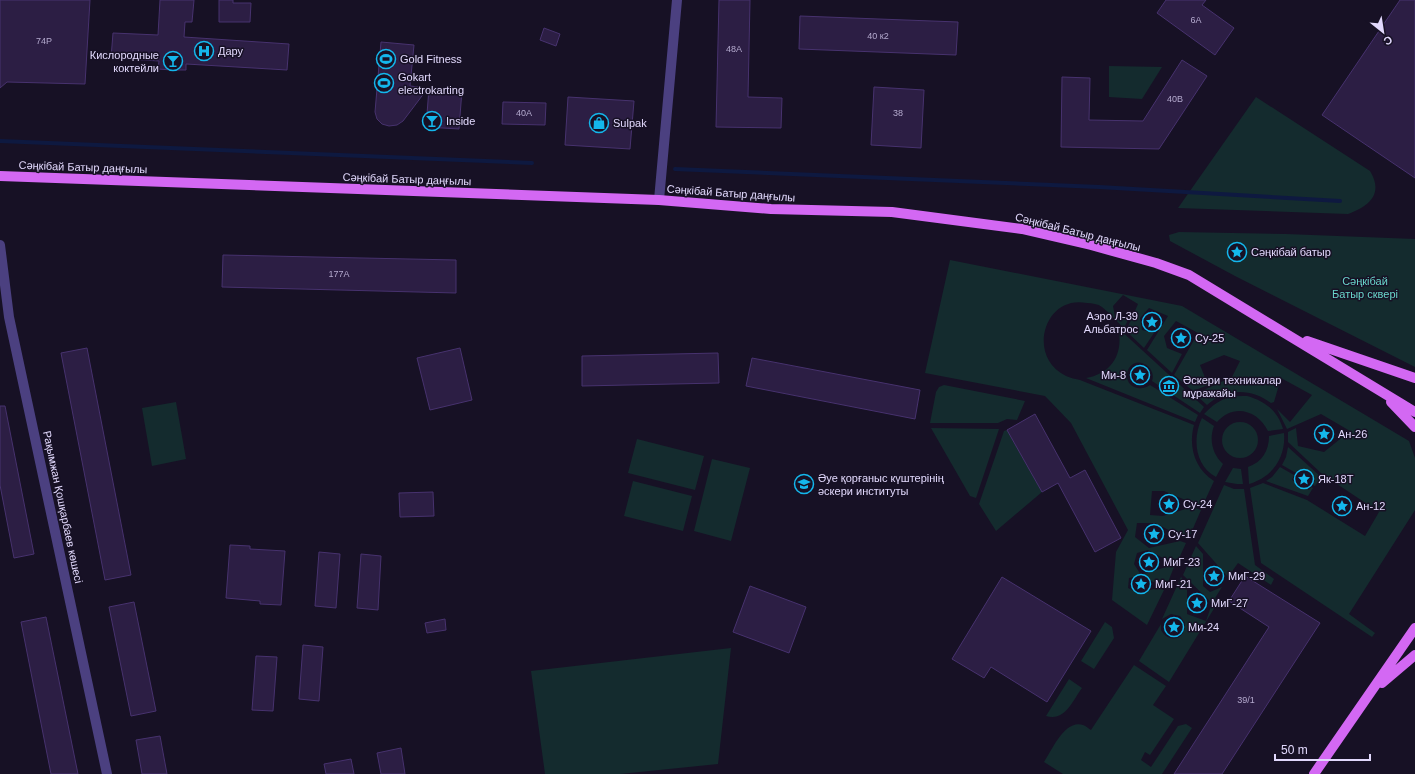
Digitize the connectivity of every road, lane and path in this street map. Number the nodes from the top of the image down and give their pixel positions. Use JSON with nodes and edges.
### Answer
{"nodes":[{"id":1,"x":677,"y":0,"type":"edge"},
{"id":2,"x":0,"y":176,"type":"edge"},
{"id":3,"x":659,"y":200,"type":"junction"},
{"id":4,"x":0,"y":245,"type":"edge"},
{"id":5,"x":5,"y":317,"type":"edge"},
{"id":6,"x":1288,"y":334,"type":"junction"},
{"id":7,"x":1415,"y":378,"type":"edge"},
{"id":8,"x":1380,"y":391,"type":"junction"},
{"id":9,"x":1415,"y":412,"type":"edge"},
{"id":10,"x":1415,"y":428,"type":"edge"},
{"id":11,"x":1415,"y":621,"type":"edge"},
{"id":12,"x":1415,"y":628,"type":"edge"},
{"id":13,"x":1398,"y":654,"type":"junction"},
{"id":14,"x":1415,"y":655,"type":"edge"},
{"id":15,"x":1371,"y":692,"type":"junction"},
{"id":16,"x":107,"y":774,"type":"edge"},
{"id":17,"x":1314,"y":774,"type":"edge"}],
"edges":[{"from":1,"to":3,"type":"street"},
{"from":2,"to":3,"type":"main road","name":"Сәңкібай Батыр даңғылы"},
{"from":3,"to":6,"type":"main road","name":"Сәңкібай Батыр даңғылы"},
{"from":4,"to":5,"type":"street","name":"Рақымжан Қошқарбаев көшесі"},
{"from":5,"to":16,"type":"street","name":"Рақымжан Қошқарбаев көшесі"},
{"from":6,"to":7,"type":"main road"},
{"from":6,"to":8,"type":"main road","name":"Сәңкібай Батыр даңғылы"},
{"from":8,"to":9,"type":"main road","name":"Сәңкібай Батыр даңғылы"},
{"from":8,"to":10,"type":"main road"},
{"from":11,"to":13,"type":"main road"},
{"from":12,"to":13,"type":"main road"},
{"from":13,"to":15,"type":"main road"},
{"from":14,"to":15,"type":"main road"},
{"from":15,"to":17,"type":"main road"}]}
